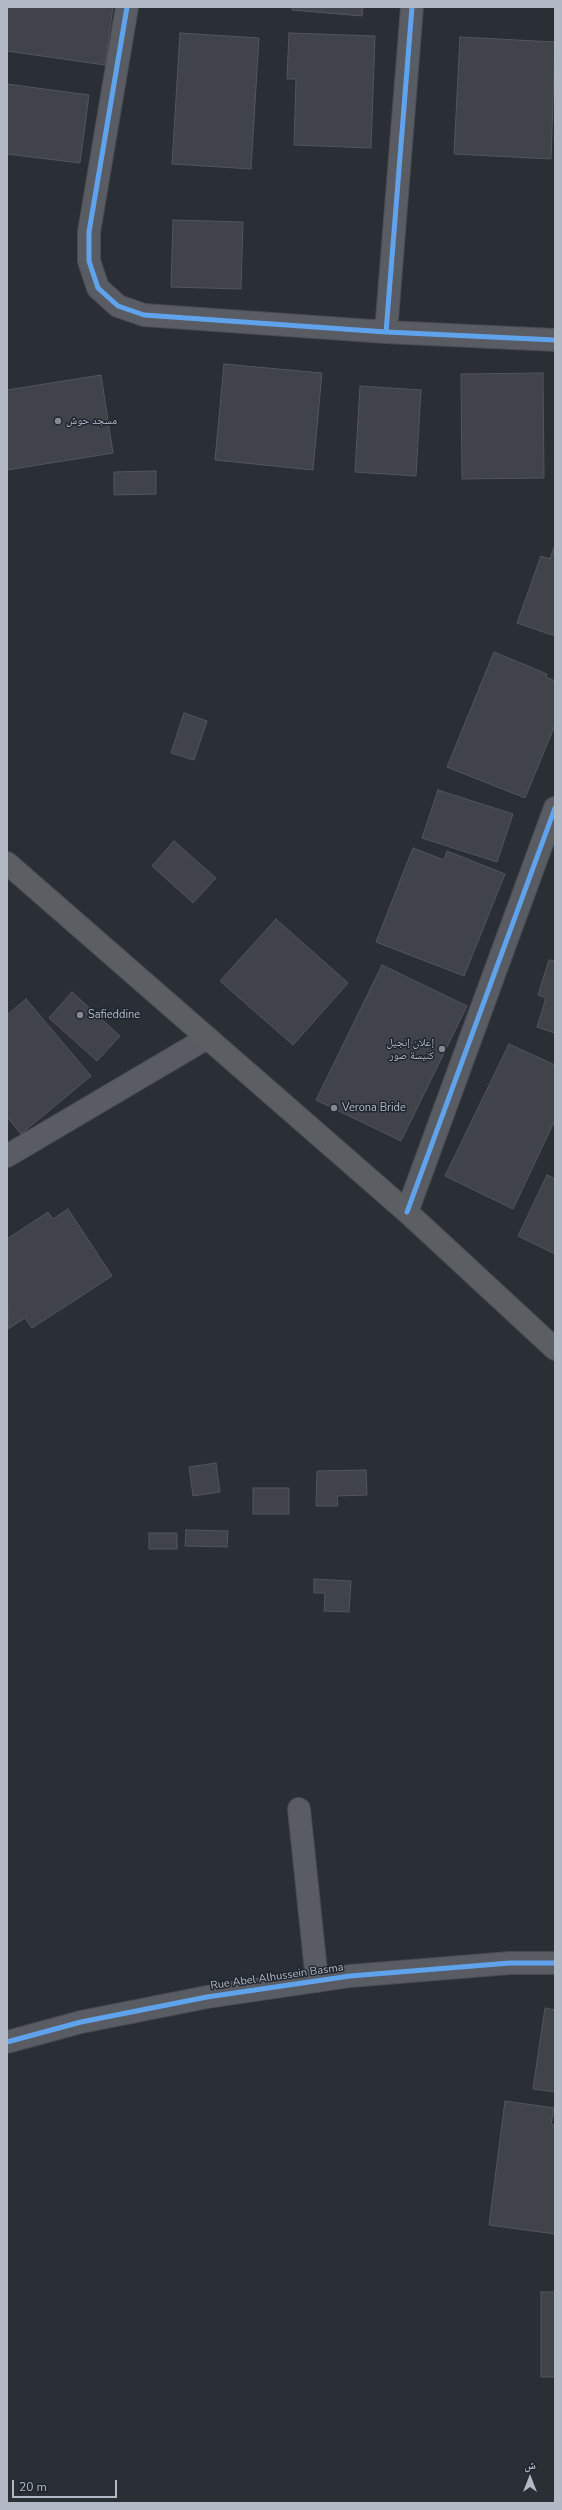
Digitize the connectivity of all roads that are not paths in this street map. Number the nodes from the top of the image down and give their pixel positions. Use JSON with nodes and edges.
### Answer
{"nodes":[{"id":1,"x":127,"y":7,"type":"edge"},
{"id":2,"x":412,"y":7,"type":"edge"},
{"id":3,"x":386,"y":332,"type":"junction"},
{"id":4,"x":555,"y":340,"type":"edge"},
{"id":5,"x":555,"y":808,"type":"edge"},
{"id":6,"x":7,"y":863,"type":"edge"},
{"id":7,"x":207,"y":1038,"type":"junction"},
{"id":8,"x":7,"y":1156,"type":"edge"},
{"id":9,"x":407,"y":1212,"type":"junction"},
{"id":10,"x":555,"y":1349,"type":"edge"},
{"id":11,"x":299,"y":1809,"type":"dead end"},
{"id":12,"x":555,"y":1963,"type":"edge"},
{"id":13,"x":316,"y":1982,"type":"junction"},
{"id":14,"x":7,"y":2042,"type":"edge"}],
"edges":[{"from":1,"to":3,"type":"street"},
{"from":2,"to":3,"type":"street"},
{"from":3,"to":4,"type":"street"},
{"from":5,"to":9,"type":"street"},
{"from":6,"to":7,"type":"main road"},
{"from":7,"to":8,"type":"street"},
{"from":7,"to":9,"type":"main road"},
{"from":9,"to":10,"type":"main road"},
{"from":11,"to":13,"type":"street"},
{"from":12,"to":13,"type":"street","name":"Rue Abel Alhussein Basma"},
{"from":13,"to":14,"type":"street","name":"Rue Abel Alhussein Basma"}]}
